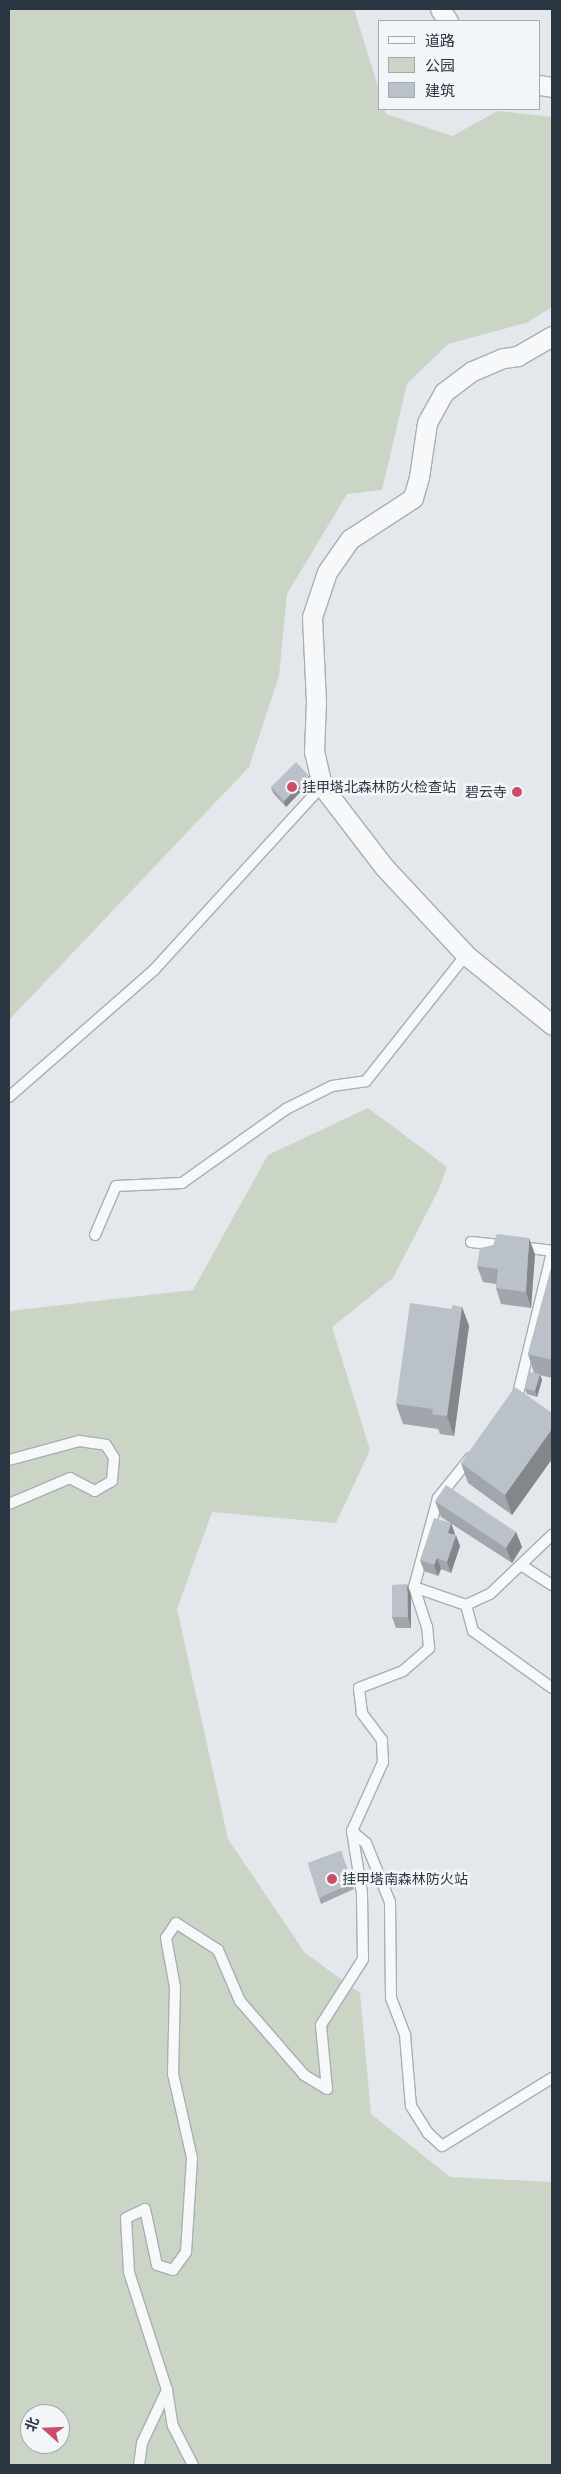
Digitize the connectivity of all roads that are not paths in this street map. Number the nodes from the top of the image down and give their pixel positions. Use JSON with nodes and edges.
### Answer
{"nodes":[{"id":1,"x":440,"y":9,"type":"edge"},
{"id":2,"x":447,"y":20,"type":"edge"},
{"id":3,"x":552,"y":336,"type":"edge"},
{"id":4,"x":322,"y":786,"type":"junction"},
{"id":5,"x":466,"y":955,"type":"junction"},
{"id":6,"x":552,"y":1025,"type":"edge"},
{"id":7,"x":9,"y":1097,"type":"edge"},
{"id":8,"x":95,"y":1235,"type":"dead end"},
{"id":9,"x":471,"y":1242,"type":"dead end"},
{"id":10,"x":552,"y":1251,"type":"edge"},
{"id":11,"x":506,"y":1412,"type":"edge"},
{"id":12,"x":478,"y":1449,"type":"edge"},
{"id":13,"x":9,"y":1460,"type":"edge"},
{"id":14,"x":9,"y":1504,"type":"edge"},
{"id":15,"x":552,"y":1535,"type":"edge"},
{"id":16,"x":521,"y":1565,"type":"junction"},
{"id":17,"x":552,"y":1585,"type":"edge"},
{"id":18,"x":414,"y":1587,"type":"junction"},
{"id":19,"x":466,"y":1604,"type":"junction"},
{"id":20,"x":552,"y":1688,"type":"edge"},
{"id":21,"x":352,"y":1832,"type":"junction"},
{"id":22,"x":552,"y":2078,"type":"edge"},
{"id":23,"x":167,"y":2390,"type":"junction"},
{"id":24,"x":140,"y":2465,"type":"edge"},
{"id":25,"x":193,"y":2465,"type":"edge"}],
"edges":[{"from":1,"to":2,"type":"street"},
{"from":3,"to":4,"type":"street"},
{"from":4,"to":5,"type":"street"},
{"from":4,"to":7,"type":"lane"},
{"from":5,"to":6,"type":"street"},
{"from":5,"to":8,"type":"lane"},
{"from":9,"to":10,"type":"lane"},
{"from":10,"to":11,"type":"lane"},
{"from":12,"to":18,"type":"lane"},
{"from":13,"to":14,"type":"lane"},
{"from":15,"to":16,"type":"lane"},
{"from":16,"to":17,"type":"lane"},
{"from":16,"to":19,"type":"lane"},
{"from":18,"to":19,"type":"lane"},
{"from":18,"to":21,"type":"lane"},
{"from":19,"to":20,"type":"lane"},
{"from":21,"to":22,"type":"lane"},
{"from":21,"to":23,"type":"lane"},
{"from":23,"to":24,"type":"lane"},
{"from":23,"to":25,"type":"lane"}]}
